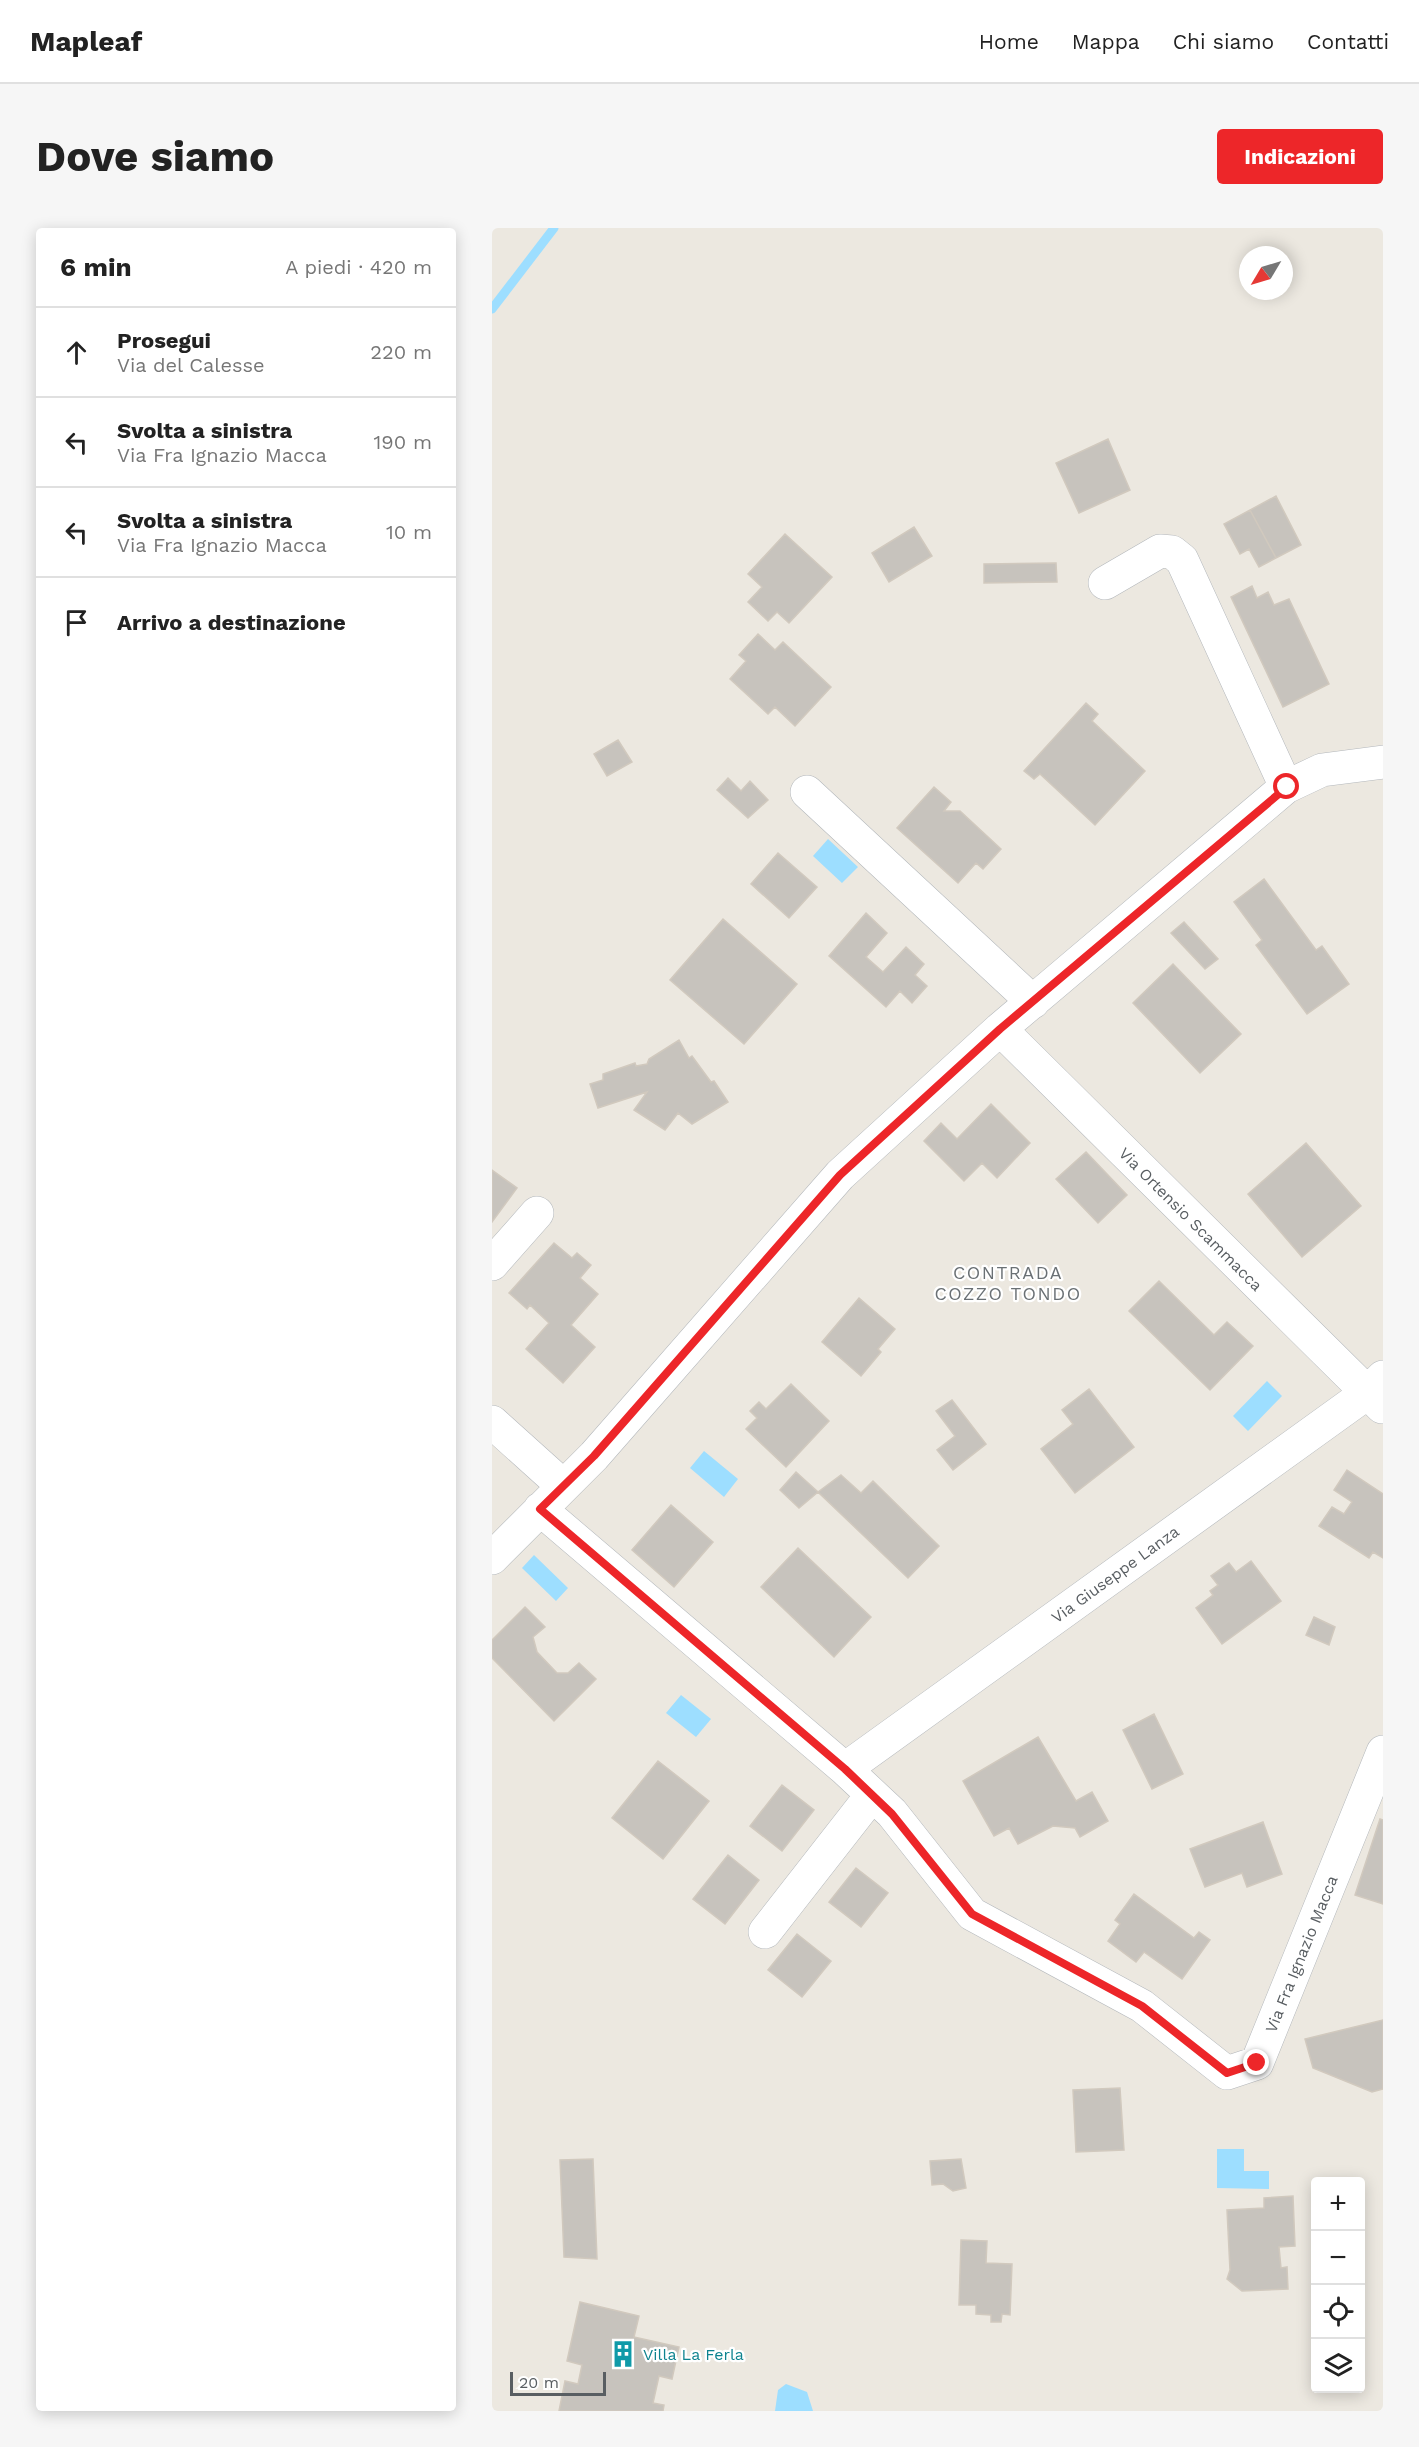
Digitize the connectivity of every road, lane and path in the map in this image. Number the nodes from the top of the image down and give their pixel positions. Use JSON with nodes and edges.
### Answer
{"nodes":[{"id":1,"x":1105,"y":584,"type":"dead end"},
{"id":2,"x":1383,"y":762,"type":"edge"},
{"id":3,"x":1287,"y":787,"type":"junction"},
{"id":4,"x":807,"y":792,"type":"dead end"},
{"id":5,"x":1033,"y":1002,"type":"junction"},
{"id":6,"x":1000,"y":1029,"type":"junction"},
{"id":7,"x":537,"y":1213,"type":"dead end"},
{"id":8,"x":492,"y":1264,"type":"edge"},
{"id":9,"x":1378,"y":1393,"type":"edge"},
{"id":10,"x":492,"y":1422,"type":"edge"},
{"id":11,"x":562,"y":1485,"type":"junction"},
{"id":12,"x":540,"y":1509,"type":"junction"},
{"id":13,"x":492,"y":1558,"type":"edge"},
{"id":14,"x":1383,"y":1752,"type":"edge"},
{"id":15,"x":845,"y":1769,"type":"junction"},
{"id":16,"x":872,"y":1795,"type":"junction"},
{"id":17,"x":765,"y":1932,"type":"dead end"}],
"edges":[{"from":1,"to":3,"type":"street"},
{"from":2,"to":3,"type":"street"},
{"from":3,"to":5,"type":"street"},
{"from":4,"to":5,"type":"street"},
{"from":5,"to":6,"type":"street"},
{"from":6,"to":9,"type":"street","name":"Via Ortensio Scammacca"},
{"from":6,"to":11,"type":"street"},
{"from":7,"to":8,"type":"street"},
{"from":9,"to":15,"type":"street","name":"Via Giuseppe Lanza"},
{"from":10,"to":11,"type":"street"},
{"from":11,"to":12,"type":"street"},
{"from":12,"to":13,"type":"street"},
{"from":12,"to":15,"type":"street","name":"Via Fra Ignazio Macca"},
{"from":14,"to":16,"type":"street","name":"Via Fra Ignazio Macca"},
{"from":15,"to":16,"type":"street","name":"Via Fra Ignazio Macca"},
{"from":16,"to":17,"type":"street"}]}
